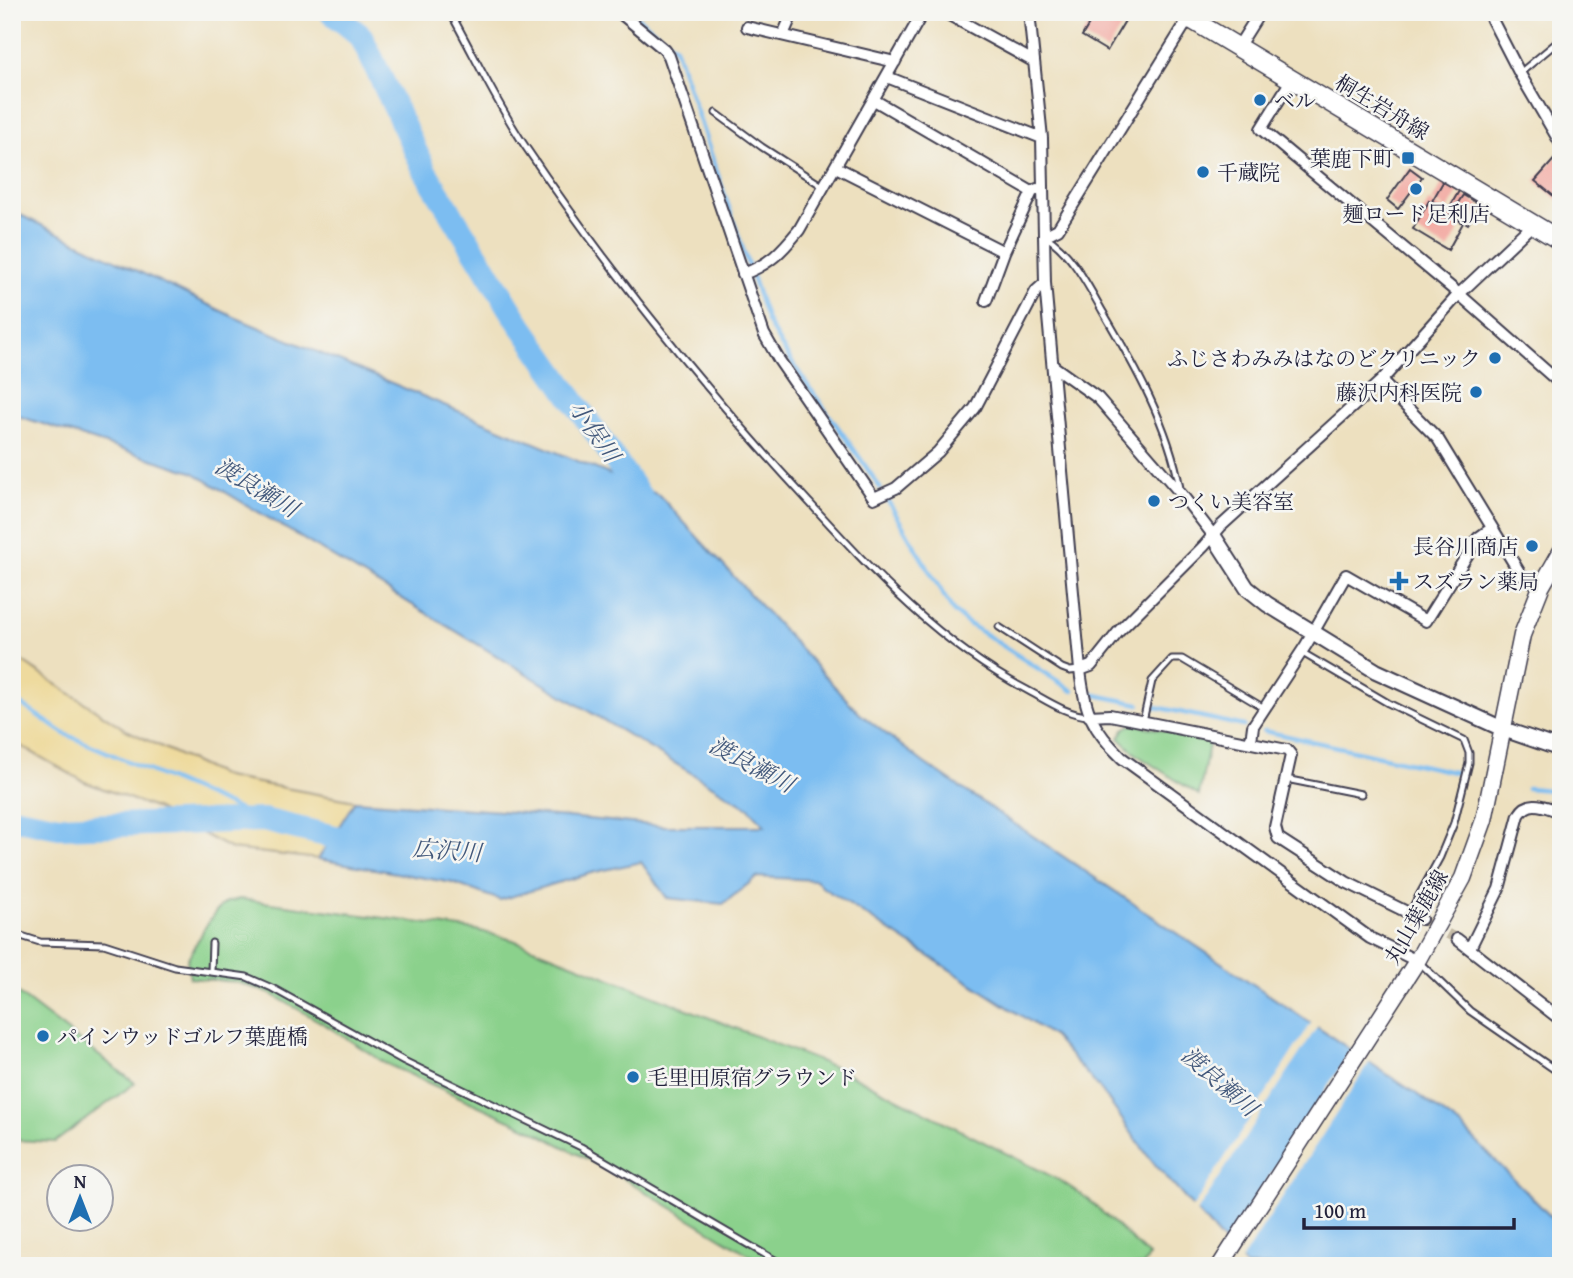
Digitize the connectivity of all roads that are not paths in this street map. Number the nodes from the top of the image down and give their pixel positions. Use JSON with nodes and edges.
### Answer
{"nodes":[{"id":1,"x":450,"y":12,"type":"edge"},
{"id":2,"x":619,"y":12,"type":"edge"},
{"id":3,"x":793,"y":12,"type":"edge"},
{"id":4,"x":923,"y":12,"type":"edge"},
{"id":5,"x":944,"y":12,"type":"edge"},
{"id":6,"x":1029,"y":12,"type":"edge"},
{"id":7,"x":1260,"y":12,"type":"edge"},
{"id":8,"x":1488,"y":12,"type":"edge"},
{"id":9,"x":1184,"y":15,"type":"edge"},
{"id":10,"x":747,"y":27,"type":"dead end"},
{"id":11,"x":783,"y":36,"type":"junction"},
{"id":12,"x":1561,"y":39,"type":"edge"},
{"id":13,"x":1238,"y":47,"type":"junction"},
{"id":14,"x":1033,"y":61,"type":"junction"},
{"id":15,"x":895,"y":62,"type":"junction"},
{"id":16,"x":1520,"y":74,"type":"junction"},
{"id":17,"x":887,"y":77,"type":"junction"},
{"id":18,"x":1292,"y":79,"type":"junction"},
{"id":19,"x":874,"y":100,"type":"junction"},
{"id":20,"x":716,"y":113,"type":"dead end"},
{"id":21,"x":1042,"y":138,"type":"junction"},
{"id":22,"x":1561,"y":144,"type":"edge"},
{"id":23,"x":835,"y":167,"type":"junction"},
{"id":24,"x":1045,"y":184,"type":"junction"},
{"id":25,"x":824,"y":187,"type":"junction"},
{"id":26,"x":1032,"y":192,"type":"junction"},
{"id":27,"x":1533,"y":224,"type":"junction"},
{"id":28,"x":1044,"y":236,"type":"junction"},
{"id":29,"x":1561,"y":241,"type":"edge"},
{"id":30,"x":1004,"y":252,"type":"junction"},
{"id":31,"x":749,"y":272,"type":"junction"},
{"id":32,"x":1045,"y":283,"type":"junction"},
{"id":33,"x":1459,"y":294,"type":"junction"},
{"id":34,"x":986,"y":300,"type":"dead end"},
{"id":35,"x":1053,"y":366,"type":"junction"},
{"id":36,"x":1381,"y":381,"type":"junction"},
{"id":37,"x":1561,"y":384,"type":"edge"},
{"id":38,"x":1182,"y":495,"type":"junction"},
{"id":39,"x":1492,"y":528,"type":"junction"},
{"id":40,"x":1213,"y":535,"type":"junction"},
{"id":41,"x":1561,"y":552,"type":"edge"},
{"id":42,"x":1541,"y":587,"type":"junction"},
{"id":43,"x":999,"y":627,"type":"dead end"},
{"id":44,"x":1313,"y":632,"type":"junction"},
{"id":45,"x":1301,"y":652,"type":"junction"},
{"id":46,"x":1080,"y":670,"type":"junction"},
{"id":47,"x":1264,"y":708,"type":"junction"},
{"id":48,"x":1089,"y":716,"type":"junction"},
{"id":49,"x":1143,"y":721,"type":"junction"},
{"id":50,"x":1503,"y":729,"type":"junction"},
{"id":51,"x":1251,"y":741,"type":"junction"},
{"id":52,"x":1561,"y":749,"type":"edge"},
{"id":53,"x":1286,"y":779,"type":"junction"},
{"id":54,"x":1361,"y":794,"type":"dead end"},
{"id":55,"x":1561,"y":812,"type":"edge"},
{"id":56,"x":1409,"y":912,"type":"junction"},
{"id":57,"x":1421,"y":919,"type":"tunnel mouth"},
{"id":58,"x":12,"y":933,"type":"edge"},
{"id":59,"x":1457,"y":939,"type":"tunnel mouth"},
{"id":60,"x":212,"y":943,"type":"dead end"},
{"id":61,"x":1470,"y":948,"type":"junction"},
{"id":62,"x":1417,"y":961,"type":"junction"},
{"id":63,"x":211,"y":971,"type":"junction"},
{"id":64,"x":1561,"y":1020,"type":"edge"},
{"id":65,"x":1561,"y":1074,"type":"edge"},
{"id":66,"x":785,"y":1266,"type":"edge"},
{"id":67,"x":1220,"y":1266,"type":"edge"}],
"edges":[{"from":1,"to":48,"type":"lane"},
{"from":2,"to":31,"type":"street"},
{"from":3,"to":11,"type":"street"},
{"from":4,"to":15,"type":"street"},
{"from":5,"to":14,"type":"street"},
{"from":6,"to":14,"type":"street"},
{"from":7,"to":13,"type":"street"},
{"from":8,"to":16,"type":"street"},
{"from":9,"to":13,"type":"main road","name":"桐生岩舟線"},
{"from":9,"to":28,"type":"street"},
{"from":10,"to":11,"type":"street"},
{"from":11,"to":15,"type":"street"},
{"from":12,"to":16,"type":"lane"},
{"from":13,"to":18,"type":"main road","name":"桐生岩舟線"},
{"from":14,"to":21,"type":"street"},
{"from":15,"to":17,"type":"street"},
{"from":16,"to":22,"type":"street"},
{"from":17,"to":19,"type":"street"},
{"from":17,"to":21,"type":"street"},
{"from":18,"to":27,"type":"main road","name":"桐生岩舟線"},
{"from":18,"to":33,"type":"street"},
{"from":19,"to":23,"type":"street"},
{"from":19,"to":26,"type":"street"},
{"from":20,"to":25,"type":"lane"},
{"from":21,"to":24,"type":"street"},
{"from":23,"to":25,"type":"street"},
{"from":23,"to":30,"type":"street"},
{"from":24,"to":26,"type":"street"},
{"from":24,"to":28,"type":"street"},
{"from":25,"to":31,"type":"street"},
{"from":26,"to":30,"type":"street"},
{"from":27,"to":29,"type":"main road","name":"桐生岩舟線"},
{"from":27,"to":33,"type":"street"},
{"from":28,"to":32,"type":"street"},
{"from":28,"to":38,"type":"lane"},
{"from":30,"to":34,"type":"street"},
{"from":31,"to":32,"type":"street"},
{"from":32,"to":35,"type":"street"},
{"from":33,"to":36,"type":"street"},
{"from":33,"to":37,"type":"street"},
{"from":35,"to":38,"type":"street"},
{"from":35,"to":46,"type":"street"},
{"from":36,"to":39,"type":"street"},
{"from":36,"to":40,"type":"street"},
{"from":38,"to":40,"type":"street"},
{"from":39,"to":42,"type":"street"},
{"from":39,"to":44,"type":"street"},
{"from":40,"to":44,"type":"street"},
{"from":40,"to":46,"type":"street"},
{"from":41,"to":42,"type":"main road","name":"丸山葉鹿線"},
{"from":42,"to":50,"type":"main road","name":"丸山葉鹿線"},
{"from":43,"to":46,"type":"lane"},
{"from":44,"to":45,"type":"street"},
{"from":44,"to":50,"type":"street"},
{"from":45,"to":47,"type":"street"},
{"from":45,"to":56,"type":"lane"},
{"from":46,"to":48,"type":"street"},
{"from":47,"to":49,"type":"lane"},
{"from":47,"to":51,"type":"street"},
{"from":48,"to":49,"type":"street"},
{"from":48,"to":62,"type":"street"},
{"from":49,"to":51,"type":"street"},
{"from":50,"to":52,"type":"street"},
{"from":50,"to":62,"type":"main road","name":"丸山葉鹿線"},
{"from":51,"to":53,"type":"street"},
{"from":53,"to":54,"type":"lane"},
{"from":53,"to":56,"type":"street"},
{"from":55,"to":61,"type":"street"},
{"from":56,"to":57,"type":"street"},
{"from":58,"to":63,"type":"lane"},
{"from":59,"to":61,"type":"street"},
{"from":60,"to":63,"type":"lane"},
{"from":61,"to":64,"type":"street"},
{"from":62,"to":65,"type":"lane"},
{"from":62,"to":67,"type":"main road","name":"丸山葉鹿線"},
{"from":63,"to":66,"type":"lane"}]}
